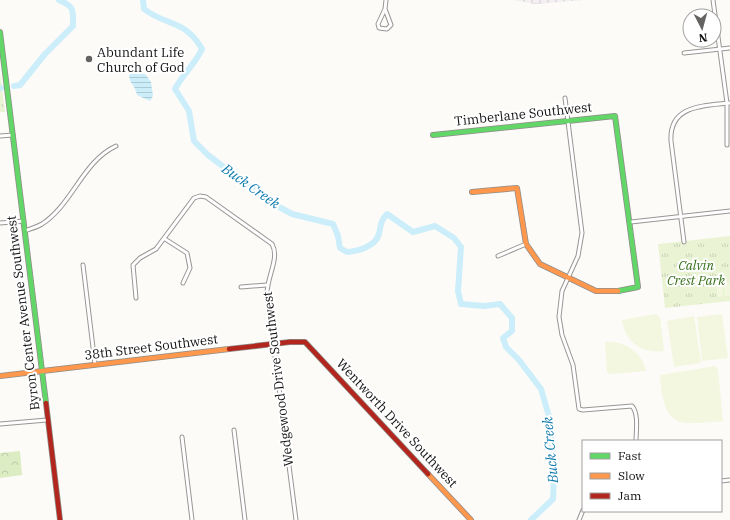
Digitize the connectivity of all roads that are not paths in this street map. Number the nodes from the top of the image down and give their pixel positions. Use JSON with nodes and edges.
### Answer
{"nodes":[{"id":1,"x":386,"y":0,"type":"edge"},
{"id":2,"x":713,"y":0,"type":"edge"},
{"id":3,"x":385,"y":9,"type":"junction"},
{"id":4,"x":0,"y":32,"type":"edge"},
{"id":5,"x":730,"y":48,"type":"edge"},
{"id":6,"x":719,"y":49,"type":"junction"},
{"id":7,"x":684,"y":53,"type":"dead end"},
{"id":8,"x":565,"y":98,"type":"dead end"},
{"id":9,"x":728,"y":103,"type":"edge"},
{"id":10,"x":568,"y":120,"type":"junction"},
{"id":11,"x":13,"y":135,"type":"junction"},
{"id":12,"x":433,"y":135,"type":"dead end"},
{"id":13,"x":0,"y":136,"type":"edge"},
{"id":14,"x":727,"y":145,"type":"dead end"},
{"id":15,"x":116,"y":146,"type":"dead end"},
{"id":16,"x":472,"y":192,"type":"dead end"},
{"id":17,"x":730,"y":211,"type":"edge"},
{"id":18,"x":680,"y":216,"type":"junction"},
{"id":19,"x":24,"y":222,"type":"junction"},
{"id":20,"x":631,"y":222,"type":"junction"},
{"id":21,"x":0,"y":223,"type":"edge"},
{"id":22,"x":25,"y":231,"type":"junction"},
{"id":23,"x":165,"y":239,"type":"junction"},
{"id":24,"x":684,"y":242,"type":"dead end"},
{"id":25,"x":526,"y":244,"type":"junction"},
{"id":26,"x":498,"y":256,"type":"dead end"},
{"id":27,"x":83,"y":265,"type":"dead end"},
{"id":28,"x":567,"y":278,"type":"junction"},
{"id":29,"x":183,"y":283,"type":"dead end"},
{"id":30,"x":267,"y":285,"type":"junction"},
{"id":31,"x":241,"y":287,"type":"dead end"},
{"id":32,"x":136,"y":298,"type":"dead end"},
{"id":33,"x":305,"y":342,"type":"joint"},
{"id":34,"x":273,"y":344,"type":"junction"},
{"id":35,"x":95,"y":364,"type":"junction"},
{"id":36,"x":42,"y":372,"type":"junction"},
{"id":37,"x":0,"y":376,"type":"edge"},
{"id":38,"x":47,"y":420,"type":"junction"},
{"id":39,"x":0,"y":424,"type":"edge"},
{"id":40,"x":234,"y":430,"type":"dead end"},
{"id":41,"x":182,"y":437,"type":"dead end"},
{"id":42,"x":636,"y":440,"type":"edge"},
{"id":43,"x":60,"y":520,"type":"edge"},
{"id":44,"x":192,"y":520,"type":"edge"},
{"id":45,"x":245,"y":520,"type":"edge"},
{"id":46,"x":296,"y":520,"type":"edge"},
{"id":47,"x":471,"y":520,"type":"edge"}],
"edges":[{"from":1,"to":3,"type":"street"},
{"from":2,"to":6,"type":"street"},
{"from":3,"to":3,"type":"street"},
{"from":4,"to":11,"type":"street","name":"Byron Center Avenue Southwest"},
{"from":5,"to":6,"type":"street"},
{"from":6,"to":7,"type":"street"},
{"from":6,"to":9,"type":"street"},
{"from":8,"to":10,"type":"street"},
{"from":9,"to":14,"type":"street"},
{"from":9,"to":18,"type":"street"},
{"from":10,"to":12,"type":"street","name":"Timberlane Southwest"},
{"from":10,"to":20,"type":"street","name":"Timberlane Southwest"},
{"from":10,"to":28,"type":"street"},
{"from":11,"to":13,"type":"street"},
{"from":11,"to":19,"type":"street","name":"Byron Center Avenue Southwest"},
{"from":15,"to":22,"type":"street"},
{"from":16,"to":25,"type":"street"},
{"from":17,"to":18,"type":"street"},
{"from":18,"to":20,"type":"street"},
{"from":18,"to":24,"type":"street"},
{"from":19,"to":21,"type":"street"},
{"from":19,"to":22,"type":"street","name":"Byron Center Avenue Southwest"},
{"from":20,"to":28,"type":"street"},
{"from":22,"to":36,"type":"street","name":"Byron Center Avenue Southwest"},
{"from":23,"to":29,"type":"street"},
{"from":23,"to":30,"type":"street","name":"Wedgewood Drive Southwest"},
{"from":23,"to":32,"type":"street","name":"Wedgewood Drive Southwest"},
{"from":25,"to":26,"type":"street"},
{"from":25,"to":28,"type":"street"},
{"from":27,"to":35,"type":"street"},
{"from":28,"to":42,"type":"street"},
{"from":30,"to":31,"type":"street"},
{"from":30,"to":34,"type":"street","name":"Wedgewood Drive Southwest"},
{"from":33,"to":34,"type":"street","name":"38th Street Southwest"},
{"from":33,"to":47,"type":"street","name":"Wentworth Drive Southwest"},
{"from":34,"to":35,"type":"street","name":"38th Street Southwest"},
{"from":34,"to":46,"type":"street","name":"Wedgewood Drive Southwest"},
{"from":35,"to":36,"type":"street","name":"38th Street Southwest"},
{"from":36,"to":37,"type":"street","name":"38th Street Southwest"},
{"from":36,"to":38,"type":"street","name":"Byron Center Avenue Southwest"},
{"from":38,"to":39,"type":"street"},
{"from":38,"to":43,"type":"street","name":"Byron Center Avenue Southwest"},
{"from":40,"to":45,"type":"street"},
{"from":41,"to":44,"type":"street"}]}
